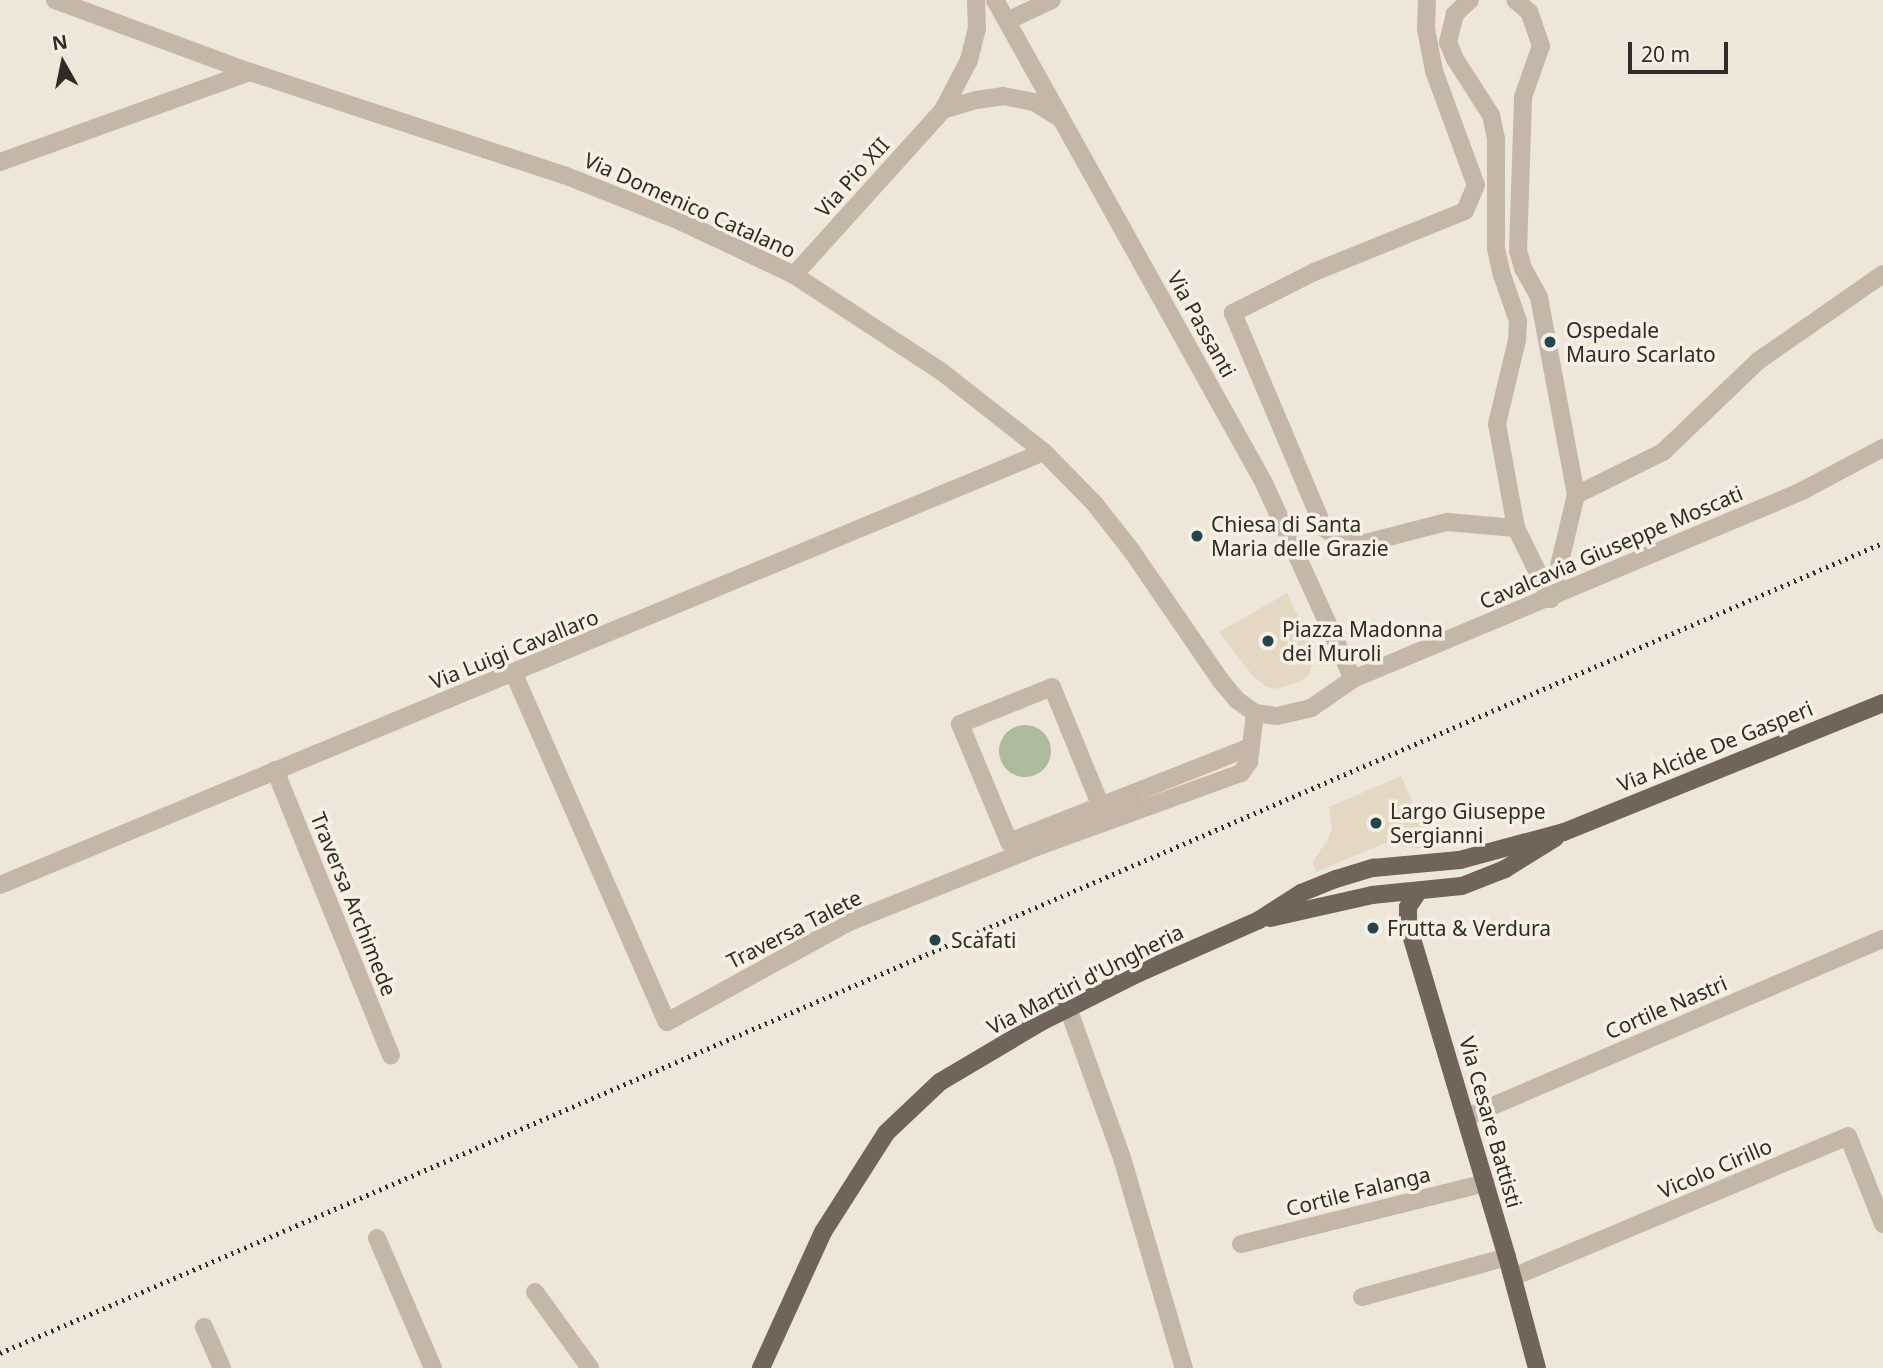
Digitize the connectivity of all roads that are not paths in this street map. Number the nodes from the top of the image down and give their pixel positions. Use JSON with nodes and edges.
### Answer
{"nodes":[{"id":1,"x":55,"y":0,"type":"edge"},
{"id":2,"x":976,"y":0,"type":"edge"},
{"id":3,"x":995,"y":0,"type":"edge"},
{"id":4,"x":1052,"y":0,"type":"edge"},
{"id":5,"x":1427,"y":0,"type":"edge"},
{"id":6,"x":1470,"y":0,"type":"edge"},
{"id":7,"x":1515,"y":0,"type":"edge"},
{"id":8,"x":1009,"y":20,"type":"junction"},
{"id":9,"x":250,"y":72,"type":"junction"},
{"id":10,"x":943,"y":110,"type":"junction"},
{"id":11,"x":1064,"y":121,"type":"junction"},
{"id":12,"x":0,"y":162,"type":"edge"},
{"id":13,"x":1883,"y":274,"type":"edge"},
{"id":14,"x":794,"y":275,"type":"junction"},
{"id":15,"x":1883,"y":448,"type":"edge"},
{"id":16,"x":1044,"y":452,"type":"junction"},
{"id":17,"x":1576,"y":495,"type":"junction"},
{"id":18,"x":1516,"y":528,"type":"junction"},
{"id":19,"x":1551,"y":599,"type":"junction"},
{"id":20,"x":514,"y":674,"type":"junction"},
{"id":21,"x":1353,"y":679,"type":"junction"},
{"id":22,"x":1883,"y":703,"type":"edge"},
{"id":23,"x":1255,"y":712,"type":"junction"},
{"id":24,"x":1250,"y":747,"type":"junction"},
{"id":25,"x":275,"y":771,"type":"junction"},
{"id":26,"x":1100,"y":804,"type":"junction"},
{"id":27,"x":1564,"y":832,"type":"junction"},
{"id":28,"x":1391,"y":867,"type":"joint"},
{"id":29,"x":0,"y":885,"type":"edge"},
{"id":30,"x":1418,"y":892,"type":"junction"},
{"id":31,"x":1259,"y":920,"type":"junction"},
{"id":32,"x":1883,"y":939,"type":"edge"},
{"id":33,"x":1068,"y":1008,"type":"junction"},
{"id":34,"x":391,"y":1055,"type":"dead end"},
{"id":35,"x":1466,"y":1117,"type":"junction"},
{"id":36,"x":1485,"y":1183,"type":"junction"},
{"id":37,"x":1883,"y":1224,"type":"edge"},
{"id":38,"x":376,"y":1238,"type":"dead end"},
{"id":39,"x":1241,"y":1244,"type":"dead end"},
{"id":40,"x":1507,"y":1257,"type":"junction"},
{"id":41,"x":1513,"y":1277,"type":"junction"},
{"id":42,"x":535,"y":1292,"type":"dead end"},
{"id":43,"x":1362,"y":1297,"type":"dead end"},
{"id":44,"x":204,"y":1327,"type":"dead end"},
{"id":45,"x":222,"y":1368,"type":"edge"},
{"id":46,"x":433,"y":1368,"type":"edge"},
{"id":47,"x":590,"y":1368,"type":"edge"},
{"id":48,"x":761,"y":1368,"type":"edge"},
{"id":49,"x":1184,"y":1368,"type":"edge"},
{"id":50,"x":1537,"y":1368,"type":"edge"}],
"edges":[{"from":1,"to":9,"type":"street","name":"Via Domenico Catalano"},
{"from":2,"to":10,"type":"street","name":"Via Pio XII"},
{"from":3,"to":8,"type":"street","name":"Via Passanti"},
{"from":4,"to":8,"type":"street"},
{"from":5,"to":18,"type":"street"},
{"from":6,"to":18,"type":"street"},
{"from":7,"to":17,"type":"street"},
{"from":8,"to":11,"type":"street","name":"Via Passanti"},
{"from":9,"to":12,"type":"street"},
{"from":9,"to":14,"type":"street","name":"Via Domenico Catalano"},
{"from":10,"to":11,"type":"street"},
{"from":10,"to":14,"type":"street","name":"Via Pio XII"},
{"from":11,"to":21,"type":"street","name":"Via Passanti"},
{"from":13,"to":17,"type":"street"},
{"from":14,"to":16,"type":"street","name":"Via Domenico Catalano"},
{"from":15,"to":19,"type":"street","name":"Cavalcavia Giuseppe Moscati"},
{"from":16,"to":20,"type":"street","name":"Via Luigi Cavallaro"},
{"from":16,"to":23,"type":"street","name":"Via Domenico Catalano"},
{"from":17,"to":19,"type":"street"},
{"from":18,"to":19,"type":"street"},
{"from":19,"to":21,"type":"street","name":"Cavalcavia Giuseppe Moscati"},
{"from":20,"to":24,"type":"street","name":"Traversa Talete"},
{"from":20,"to":25,"type":"street","name":"Via Luigi Cavallaro"},
{"from":21,"to":23,"type":"street"},
{"from":22,"to":27,"type":"main road","name":"Via Alcide De Gasperi"},
{"from":23,"to":24,"type":"street","name":"Traversa Talete"},
{"from":24,"to":26,"type":"street"},
{"from":25,"to":29,"type":"street","name":"Via Luigi Cavallaro"},
{"from":25,"to":34,"type":"street","name":"Traversa Archimede"},
{"from":26,"to":26,"type":"street"},
{"from":27,"to":28,"type":"main road","name":"Via Alcide De Gasperi"},
{"from":27,"to":30,"type":"main road","name":"Via Alcide De Gasperi"},
{"from":28,"to":31,"type":"main road","name":"Via Martiri d'Ungheria"},
{"from":30,"to":31,"type":"main road","name":"Via Martiri d'Ungheria"},
{"from":30,"to":35,"type":"main road","name":"Via Cesare Battisti"},
{"from":31,"to":33,"type":"main road","name":"Via Martiri d'Ungheria"},
{"from":32,"to":35,"type":"street","name":"Cortile Nastri"},
{"from":33,"to":48,"type":"main road","name":"Via Martiri d'Ungheria"},
{"from":33,"to":49,"type":"street"},
{"from":35,"to":36,"type":"main road","name":"Via Cesare Battisti"},
{"from":36,"to":39,"type":"street","name":"Cortile Falanga"},
{"from":36,"to":40,"type":"main road","name":"Via Cesare Battisti"},
{"from":37,"to":41,"type":"street","name":"Vicolo Cirillo"},
{"from":38,"to":46,"type":"street"},
{"from":40,"to":41,"type":"main road","name":"Via Cesare Battisti"},
{"from":40,"to":43,"type":"street"},
{"from":41,"to":50,"type":"main road","name":"Via Cesare Battisti"},
{"from":42,"to":47,"type":"street"},
{"from":44,"to":45,"type":"street"}]}
